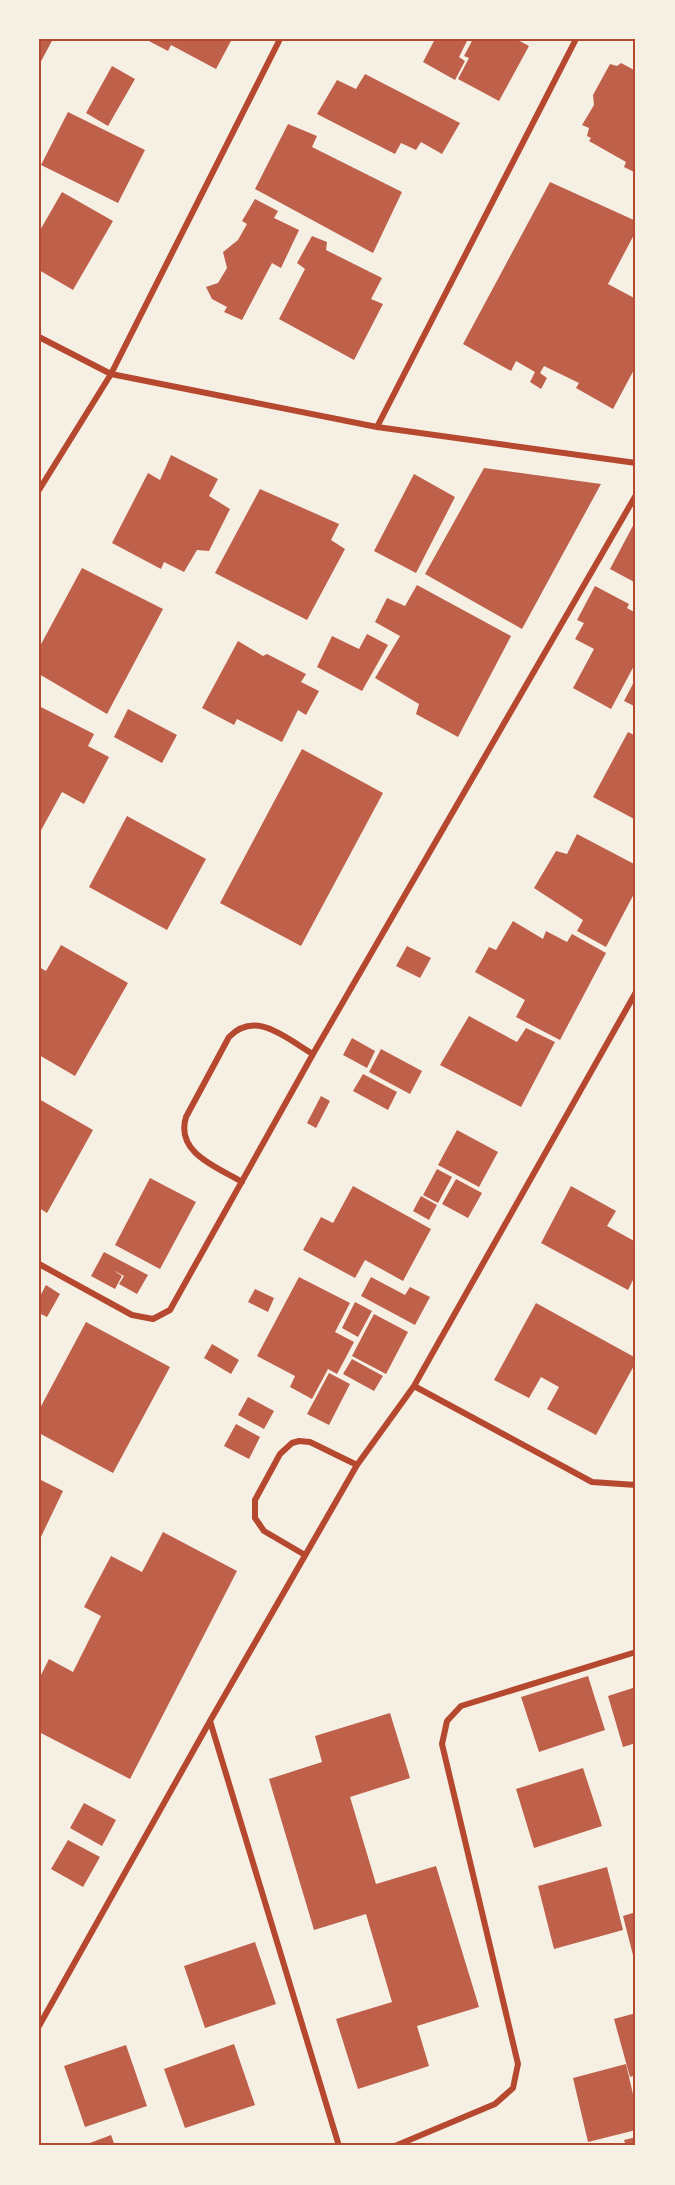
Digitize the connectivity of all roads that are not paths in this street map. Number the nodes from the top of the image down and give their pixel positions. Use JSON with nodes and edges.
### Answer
{"nodes":[{"id":1,"x":280,"y":39,"type":"edge"},
{"id":2,"x":576,"y":39,"type":"edge"},
{"id":3,"x":39,"y":337,"type":"edge"},
{"id":4,"x":111,"y":374,"type":"junction"},
{"id":5,"x":377,"y":427,"type":"junction"},
{"id":6,"x":636,"y":463,"type":"edge"},
{"id":7,"x":39,"y":490,"type":"edge"},
{"id":8,"x":636,"y":495,"type":"edge"},
{"id":9,"x":636,"y":992,"type":"edge"},
{"id":10,"x":313,"y":1054,"type":"junction"},
{"id":11,"x":243,"y":1182,"type":"junction"},
{"id":12,"x":39,"y":1264,"type":"edge"},
{"id":13,"x":414,"y":1386,"type":"junction"},
{"id":14,"x":357,"y":1465,"type":"junction"},
{"id":15,"x":636,"y":1485,"type":"edge"},
{"id":16,"x":305,"y":1555,"type":"junction"},
{"id":17,"x":636,"y":1652,"type":"edge"},
{"id":18,"x":210,"y":1721,"type":"junction"},
{"id":19,"x":39,"y":2026,"type":"edge"},
{"id":20,"x":339,"y":2146,"type":"edge"},
{"id":21,"x":395,"y":2146,"type":"edge"}],
"edges":[{"from":1,"to":4,"type":"street"},
{"from":2,"to":5,"type":"street"},
{"from":3,"to":4,"type":"street"},
{"from":4,"to":5,"type":"street"},
{"from":4,"to":7,"type":"street"},
{"from":5,"to":6,"type":"street"},
{"from":8,"to":10,"type":"street"},
{"from":9,"to":13,"type":"street"},
{"from":10,"to":11,"type":"street"},
{"from":10,"to":11,"type":"street"},
{"from":11,"to":12,"type":"street"},
{"from":13,"to":14,"type":"street"},
{"from":13,"to":15,"type":"street"},
{"from":14,"to":16,"type":"street"},
{"from":14,"to":16,"type":"street"},
{"from":16,"to":18,"type":"street"},
{"from":17,"to":21,"type":"street"},
{"from":18,"to":19,"type":"street"},
{"from":18,"to":20,"type":"street"}]}
